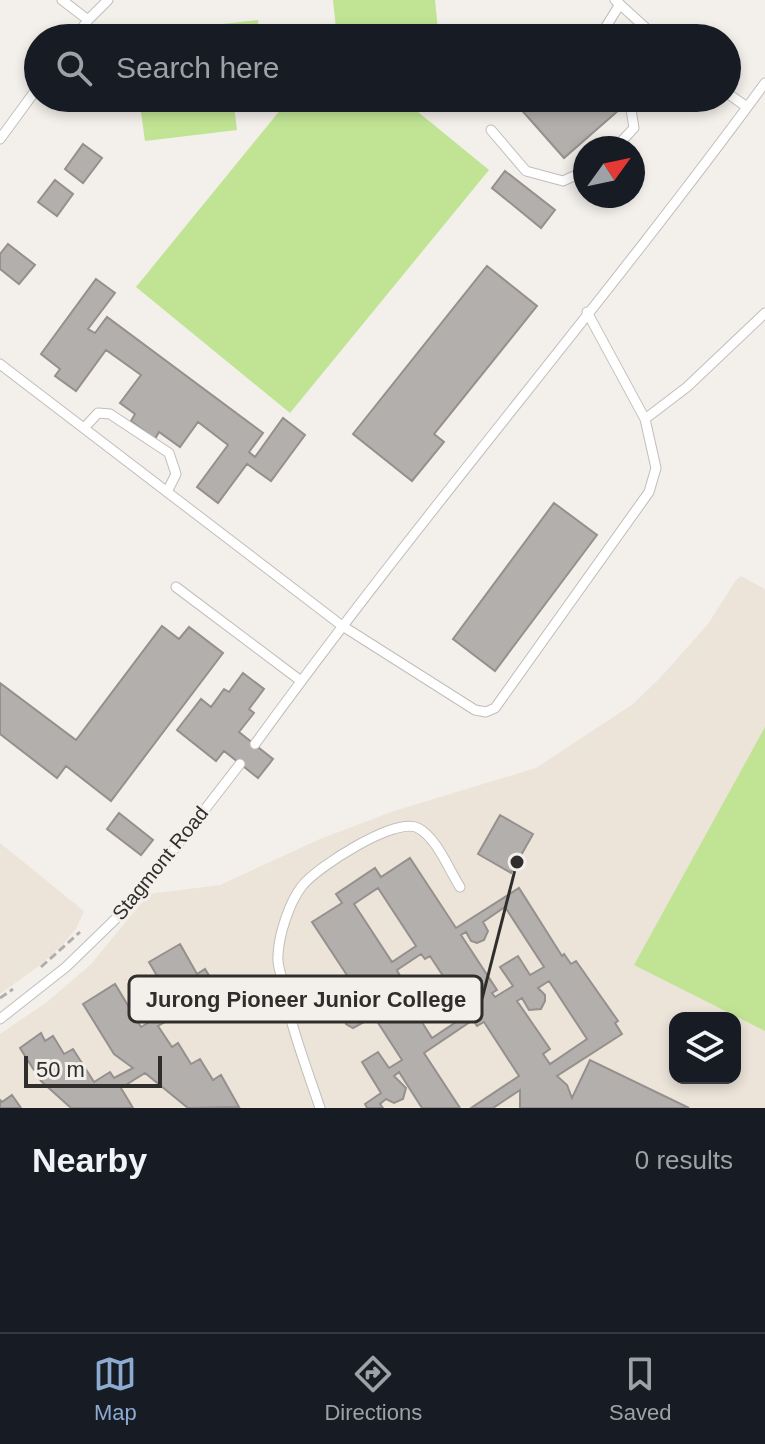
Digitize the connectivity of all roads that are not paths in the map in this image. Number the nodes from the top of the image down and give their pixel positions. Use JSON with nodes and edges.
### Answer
{"nodes":[{"id":1,"x":62,"y":0,"type":"edge"},
{"id":2,"x":108,"y":0,"type":"edge"},
{"id":3,"x":617,"y":2,"type":"edge"},
{"id":4,"x":88,"y":20,"type":"junction"},
{"id":5,"x":85,"y":24,"type":"edge"},
{"id":6,"x":606,"y":24,"type":"edge"},
{"id":7,"x":641,"y":24,"type":"edge"},
{"id":8,"x":765,"y":83,"type":"edge"},
{"id":9,"x":741,"y":103,"type":"edge"},
{"id":10,"x":24,"y":106,"type":"edge"},
{"id":11,"x":747,"y":107,"type":"junction"},
{"id":12,"x":631,"y":112,"type":"edge"},
{"id":13,"x":491,"y":130,"type":"dead end"},
{"id":14,"x":626,"y":136,"type":"edge"},
{"id":15,"x":0,"y":139,"type":"edge"},
{"id":16,"x":573,"y":176,"type":"edge"},
{"id":17,"x":587,"y":312,"type":"junction"},
{"id":18,"x":765,"y":313,"type":"edge"},
{"id":19,"x":0,"y":364,"type":"edge"},
{"id":20,"x":645,"y":419,"type":"junction"},
{"id":21,"x":84,"y":428,"type":"junction"},
{"id":22,"x":167,"y":492,"type":"junction"},
{"id":23,"x":176,"y":587,"type":"dead end"},
{"id":24,"x":341,"y":625,"type":"junction"},
{"id":25,"x":301,"y":681,"type":"junction"},
{"id":26,"x":255,"y":744,"type":"dead end"},
{"id":27,"x":240,"y":764,"type":"dead end"},
{"id":28,"x":460,"y":887,"type":"dead end"},
{"id":29,"x":0,"y":1019,"type":"edge"},
{"id":30,"x":320,"y":1108,"type":"edge"}],
"edges":[{"from":1,"to":4,"type":"lane"},
{"from":2,"to":4,"type":"lane"},
{"from":3,"to":6,"type":"lane"},
{"from":3,"to":7,"type":"lane"},
{"from":4,"to":5,"type":"lane"},
{"from":8,"to":11,"type":"lane"},
{"from":9,"to":11,"type":"lane"},
{"from":10,"to":15,"type":"lane"},
{"from":11,"to":17,"type":"lane"},
{"from":12,"to":14,"type":"lane"},
{"from":13,"to":16,"type":"lane"},
{"from":17,"to":20,"type":"lane"},
{"from":17,"to":24,"type":"lane"},
{"from":18,"to":20,"type":"lane"},
{"from":19,"to":21,"type":"lane"},
{"from":20,"to":24,"type":"lane"},
{"from":21,"to":22,"type":"lane"},
{"from":21,"to":22,"type":"lane"},
{"from":22,"to":24,"type":"lane"},
{"from":23,"to":25,"type":"lane"},
{"from":24,"to":25,"type":"lane"},
{"from":25,"to":26,"type":"lane"},
{"from":27,"to":29,"type":"lane","name":"Stagmont Road"},
{"from":28,"to":30,"type":"lane"}]}
